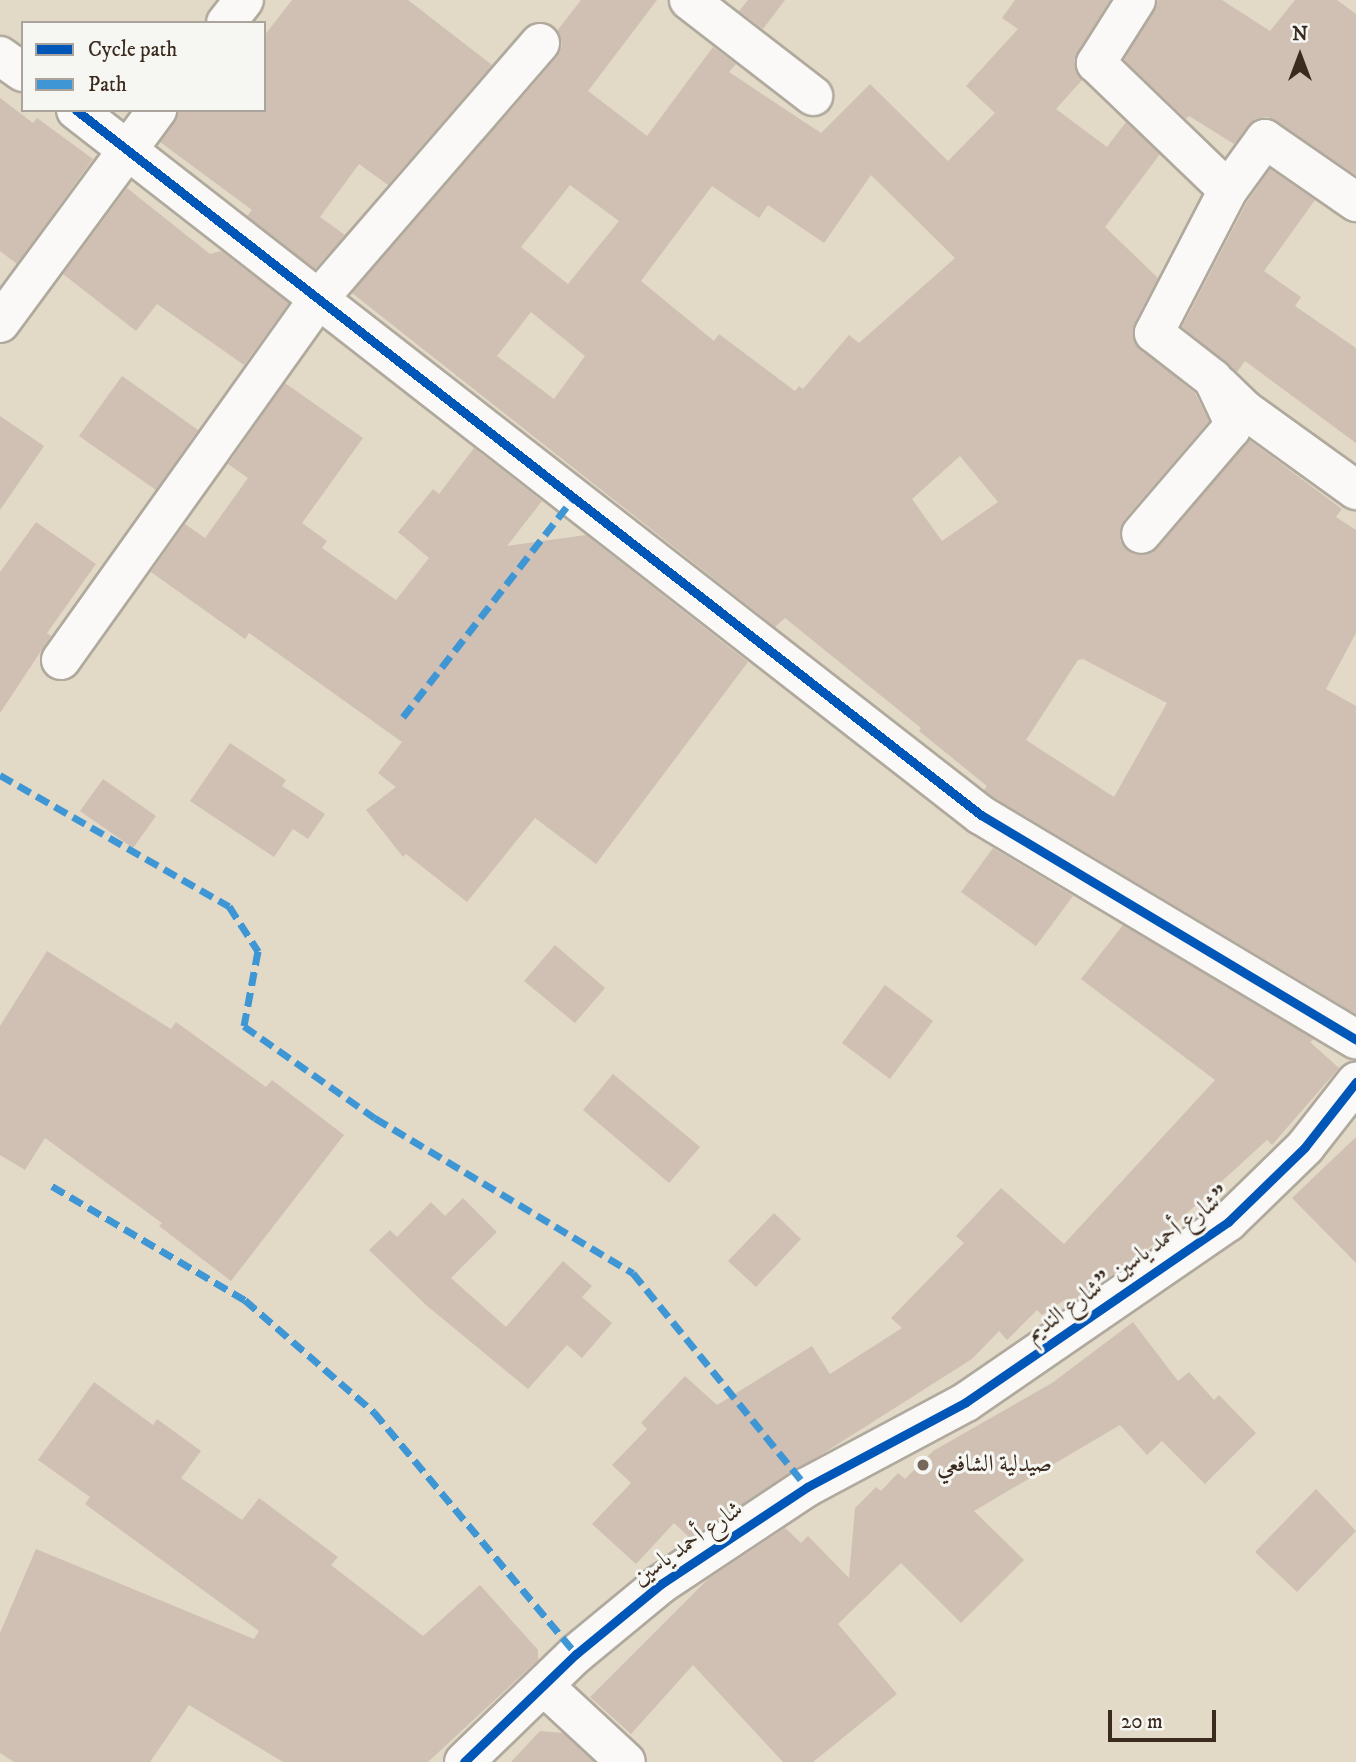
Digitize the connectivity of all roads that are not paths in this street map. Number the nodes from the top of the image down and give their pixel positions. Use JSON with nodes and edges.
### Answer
{"nodes":[{"id":1,"x":244,"y":0,"type":"edge"},
{"id":2,"x":689,"y":0,"type":"edge"},
{"id":3,"x":1136,"y":0,"type":"edge"},
{"id":4,"x":228,"y":21,"type":"edge"},
{"id":5,"x":540,"y":43,"type":"dead end"},
{"id":6,"x":0,"y":56,"type":"edge"},
{"id":7,"x":21,"y":71,"type":"edge"},
{"id":8,"x":813,"y":96,"type":"dead end"},
{"id":9,"x":79,"y":112,"type":"edge"},
{"id":10,"x":155,"y":112,"type":"edge"},
{"id":11,"x":128,"y":147,"type":"junction"},
{"id":12,"x":1228,"y":190,"type":"junction"},
{"id":13,"x":1356,"y":202,"type":"edge"},
{"id":14,"x":320,"y":297,"type":"junction"},
{"id":15,"x":0,"y":323,"type":"edge"},
{"id":16,"x":1213,"y":379,"type":"junction"},
{"id":17,"x":1356,"y":490,"type":"edge"},
{"id":18,"x":1141,"y":534,"type":"dead end"},
{"id":19,"x":61,"y":660,"type":"dead end"},
{"id":20,"x":1356,"y":1039,"type":"edge"},
{"id":21,"x":1356,"y":1082,"type":"edge"},
{"id":22,"x":966,"y":1402,"type":"joint"},
{"id":23,"x":545,"y":1687,"type":"junction"},
{"id":24,"x":464,"y":1762,"type":"edge"},
{"id":25,"x":626,"y":1762,"type":"edge"}],
"edges":[{"from":1,"to":4,"type":"street"},
{"from":2,"to":8,"type":"street"},
{"from":3,"to":12,"type":"street"},
{"from":5,"to":14,"type":"street"},
{"from":6,"to":7,"type":"street"},
{"from":9,"to":11,"type":"street"},
{"from":10,"to":11,"type":"street"},
{"from":11,"to":14,"type":"street"},
{"from":11,"to":15,"type":"street"},
{"from":12,"to":13,"type":"street"},
{"from":12,"to":16,"type":"street"},
{"from":14,"to":19,"type":"street"},
{"from":14,"to":20,"type":"street"},
{"from":16,"to":17,"type":"street"},
{"from":16,"to":18,"type":"street"},
{"from":21,"to":22,"type":"street","name":"شارع أحمد ياسين \"شارع النديم\""},
{"from":22,"to":23,"type":"street","name":"شارع أحمد ياسين"},
{"from":23,"to":24,"type":"street","name":"شارع أحمد ياسين"},
{"from":23,"to":25,"type":"street"}]}
